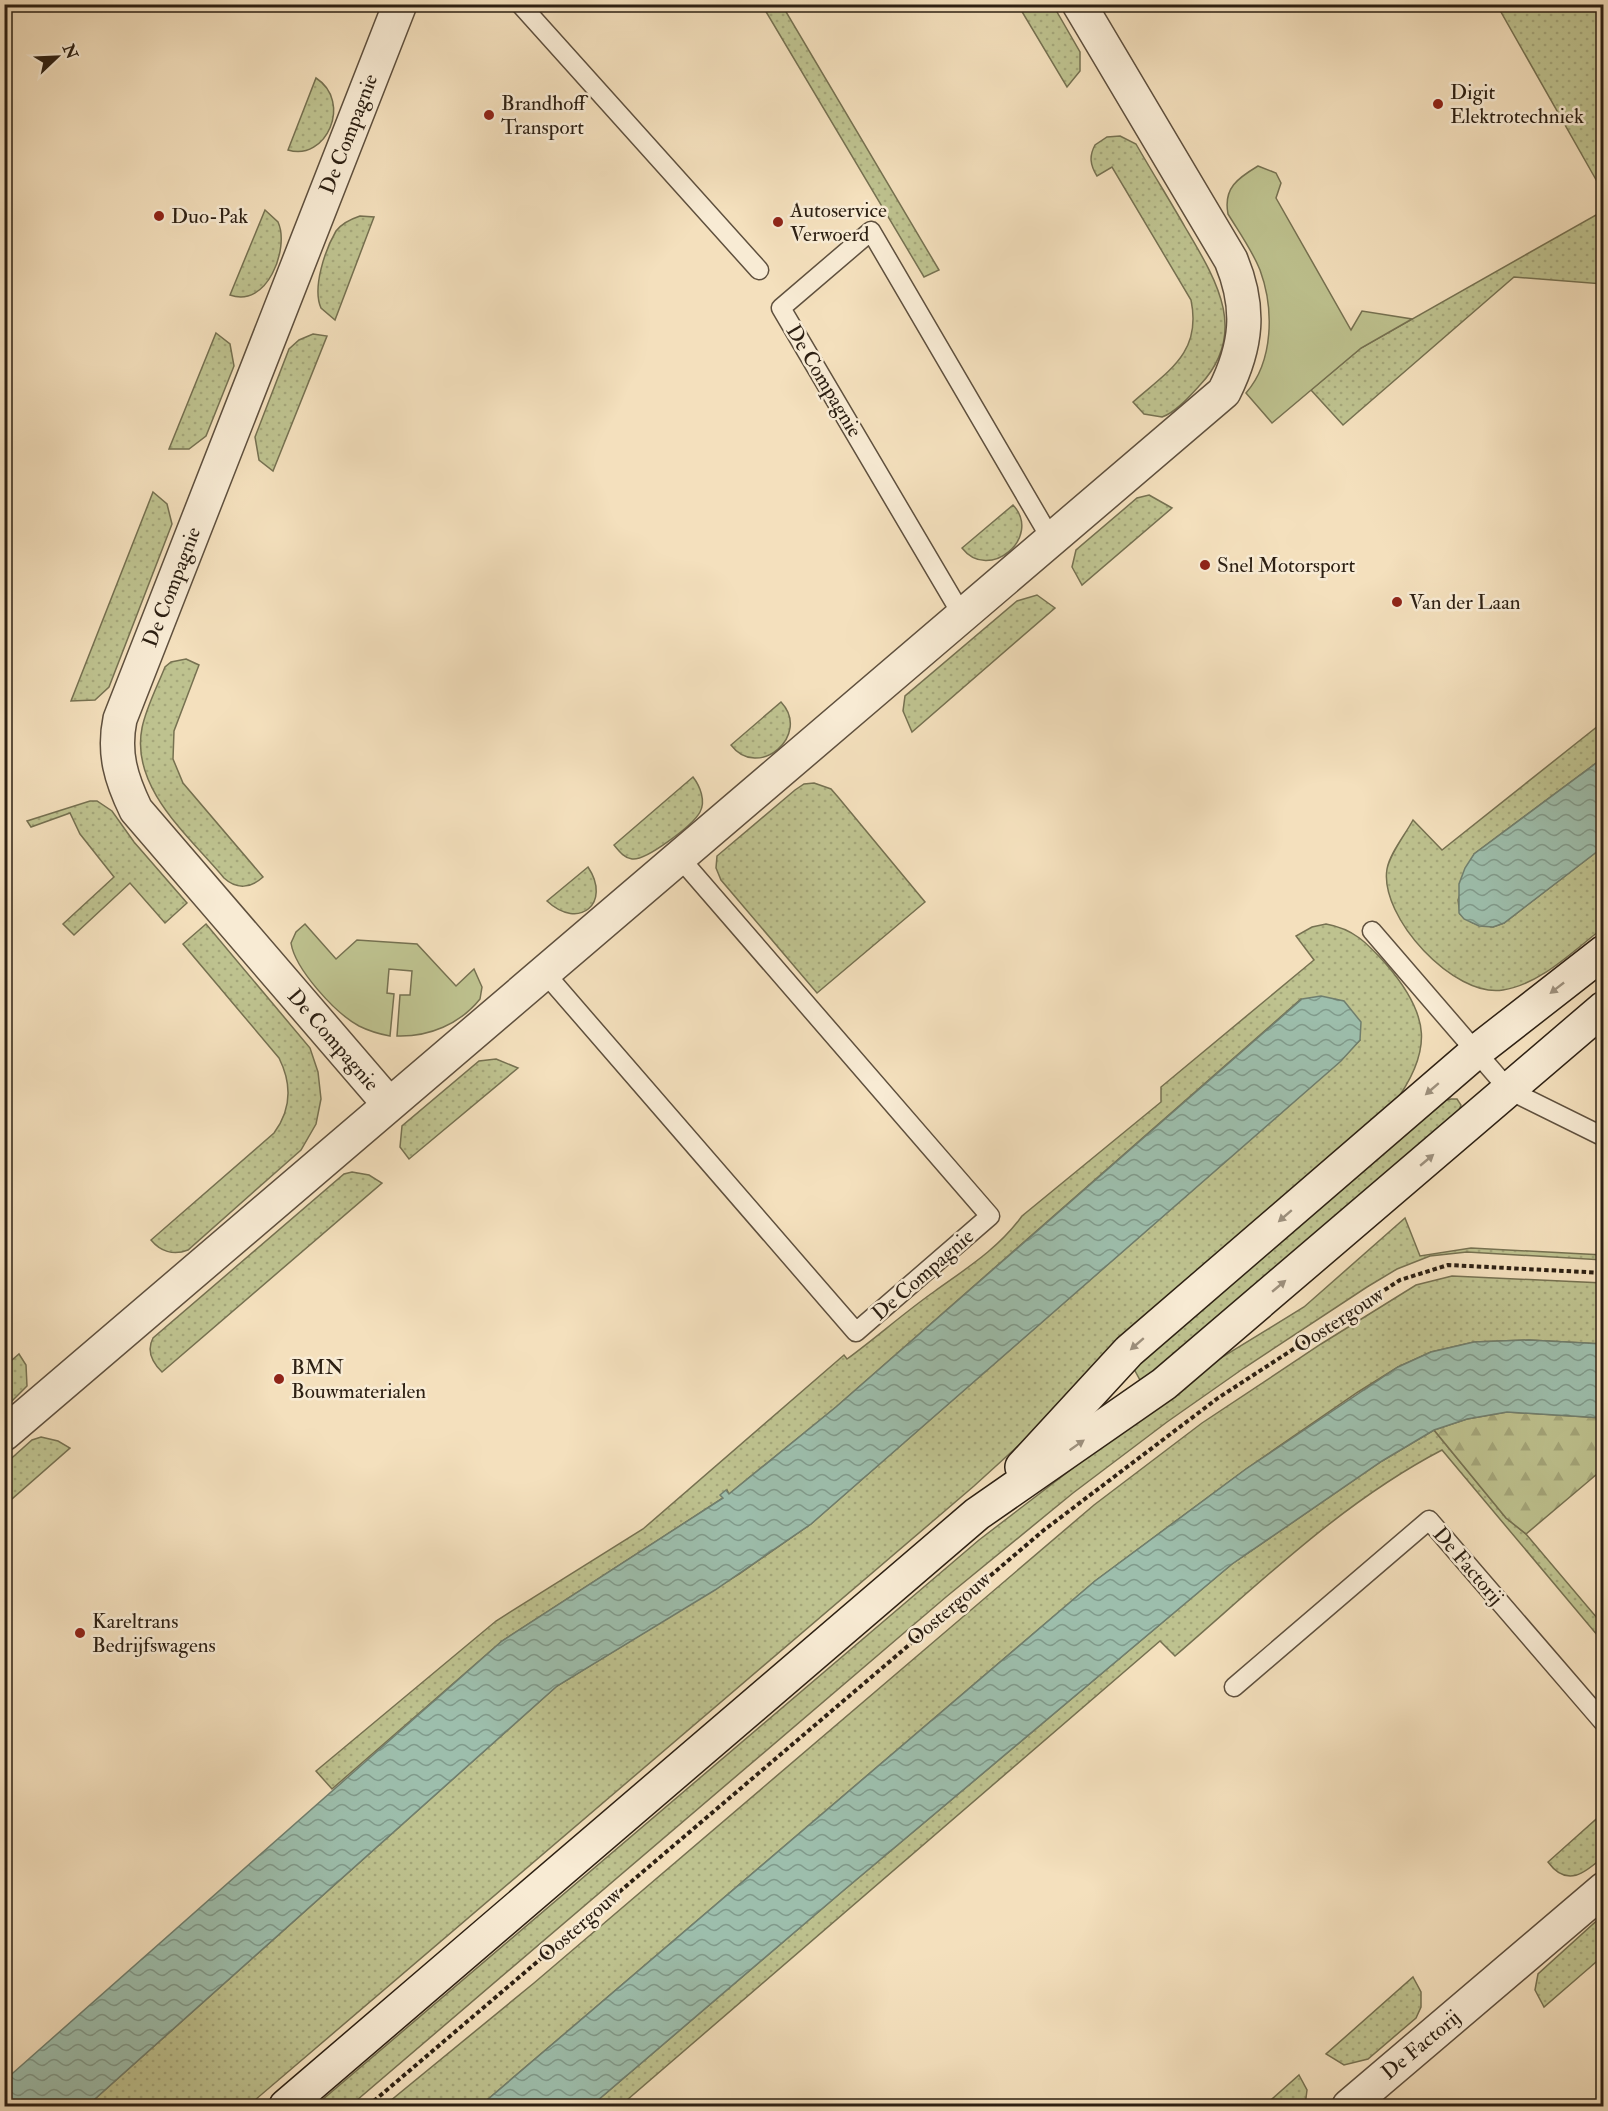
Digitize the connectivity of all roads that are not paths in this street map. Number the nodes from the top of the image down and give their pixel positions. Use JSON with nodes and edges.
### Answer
{"nodes":[{"id":1,"x":400,"y":4,"type":"edge"},
{"id":2,"x":520,"y":4,"type":"edge"},
{"id":3,"x":1079,"y":4,"type":"edge"},
{"id":4,"x":759,"y":270,"type":"dead end"},
{"id":5,"x":1052,"y":539,"type":"junction"},
{"id":6,"x":962,"y":615,"type":"junction"},
{"id":7,"x":679,"y":857,"type":"junction"},
{"id":8,"x":1372,"y":931,"type":"dead end"},
{"id":9,"x":1604,"y":952,"type":"edge"},
{"id":10,"x":544,"y":972,"type":"junction"},
{"id":11,"x":1604,"y":1008,"type":"edge"},
{"id":12,"x":1477,"y":1051,"type":"junction"},
{"id":13,"x":1509,"y":1090,"type":"junction"},
{"id":14,"x":389,"y":1104,"type":"junction"},
{"id":15,"x":1604,"y":1137,"type":"edge"},
{"id":16,"x":4,"y":1434,"type":"edge"},
{"id":17,"x":977,"y":1514,"type":"junction"},
{"id":18,"x":1234,"y":1688,"type":"dead end"},
{"id":19,"x":1604,"y":1723,"type":"edge"},
{"id":20,"x":1604,"y":1889,"type":"edge"},
{"id":21,"x":286,"y":2106,"type":"edge"},
{"id":22,"x":1348,"y":2106,"type":"edge"}],
"edges":[{"from":1,"to":14,"type":"street","name":"De Compagnie"},
{"from":2,"to":4,"type":"lane"},
{"from":3,"to":5,"type":"street","name":"De Compagnie"},
{"from":5,"to":6,"type":"street","name":"De Compagnie"},
{"from":5,"to":6,"type":"lane","name":"De Compagnie"},
{"from":6,"to":7,"type":"street","name":"De Compagnie"},
{"from":7,"to":10,"type":"street","name":"De Compagnie"},
{"from":7,"to":10,"type":"lane","name":"De Compagnie"},
{"from":8,"to":12,"type":"lane"},
{"from":9,"to":12,"type":"street","one_way":true},
{"from":10,"to":14,"type":"street","name":"De Compagnie"},
{"from":11,"to":13,"type":"street"},
{"from":12,"to":13,"type":"lane"},
{"from":12,"to":17,"type":"street","one_way":true},
{"from":13,"to":15,"type":"lane"},
{"from":17,"to":13,"type":"street","one_way":true},
{"from":14,"to":16,"type":"street","name":"De Compagnie"},
{"from":17,"to":21,"type":"street"},
{"from":18,"to":19,"type":"lane","name":"De Factorij"},
{"from":20,"to":22,"type":"street","name":"De Factorij"}]}
